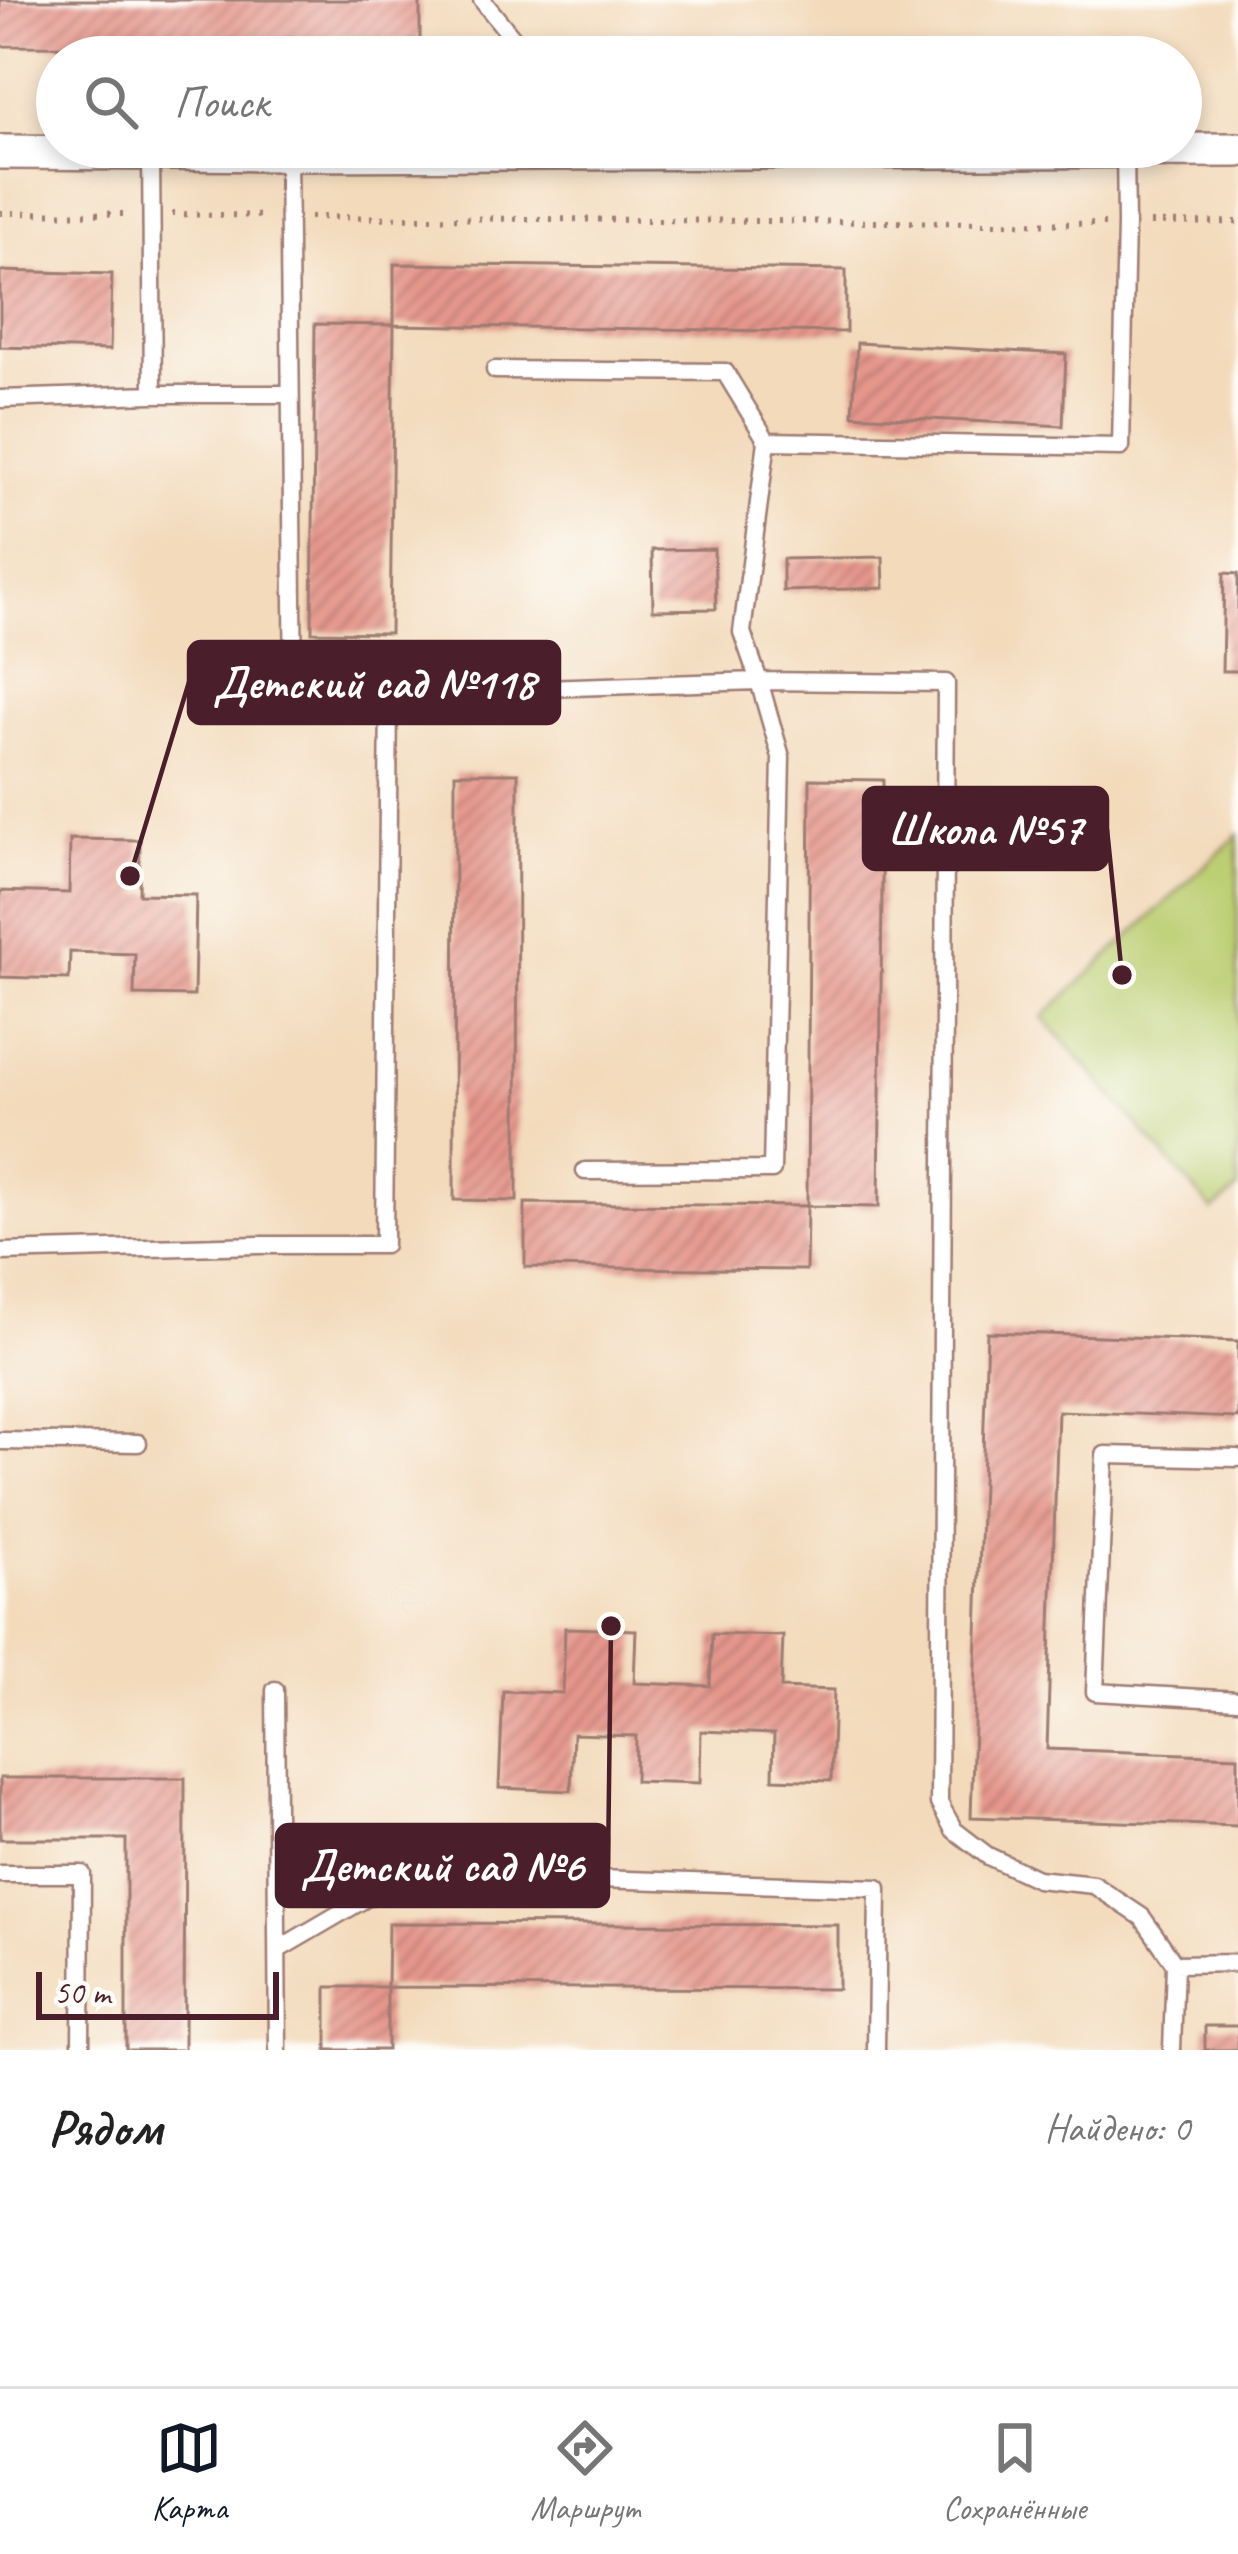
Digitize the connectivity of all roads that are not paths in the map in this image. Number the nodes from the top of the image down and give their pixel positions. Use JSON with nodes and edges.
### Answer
{"nodes":[{"id":1,"x":482,"y":0,"type":"edge"},
{"id":2,"x":511,"y":36,"type":"edge"},
{"id":3,"x":1202,"y":150,"type":"edge"},
{"id":4,"x":1238,"y":150,"type":"edge"},
{"id":5,"x":0,"y":152,"type":"edge"},
{"id":6,"x":36,"y":152,"type":"edge"},
{"id":7,"x":151,"y":168,"type":"edge"},
{"id":8,"x":288,"y":168,"type":"edge"},
{"id":9,"x":1125,"y":168,"type":"edge"},
{"id":10,"x":495,"y":370,"type":"dead end"},
{"id":11,"x":153,"y":394,"type":"junction"},
{"id":12,"x":290,"y":394,"type":"junction"},
{"id":13,"x":0,"y":399,"type":"edge"},
{"id":14,"x":767,"y":441,"type":"junction"},
{"id":15,"x":759,"y":681,"type":"junction"},
{"id":16,"x":389,"y":693,"type":"junction"},
{"id":17,"x":585,"y":1171,"type":"dead end"},
{"id":18,"x":0,"y":1252,"type":"edge"},
{"id":19,"x":0,"y":1441,"type":"edge"},
{"id":20,"x":137,"y":1443,"type":"dead end"},
{"id":21,"x":1238,"y":1458,"type":"edge"},
{"id":22,"x":274,"y":1690,"type":"dead end"},
{"id":23,"x":1238,"y":1700,"type":"edge"},
{"id":24,"x":0,"y":1874,"type":"edge"},
{"id":25,"x":279,"y":1949,"type":"junction"},
{"id":26,"x":1175,"y":1964,"type":"junction"},
{"id":27,"x":1238,"y":1964,"type":"edge"},
{"id":28,"x":81,"y":2050,"type":"edge"},
{"id":29,"x":278,"y":2050,"type":"edge"},
{"id":30,"x":876,"y":2050,"type":"edge"},
{"id":31,"x":1172,"y":2050,"type":"edge"}],
"edges":[{"from":1,"to":2,"type":"lane"},
{"from":3,"to":4,"type":"street"},
{"from":5,"to":6,"type":"street"},
{"from":7,"to":11,"type":"lane"},
{"from":8,"to":12,"type":"lane"},
{"from":9,"to":14,"type":"lane"},
{"from":10,"to":14,"type":"lane"},
{"from":11,"to":12,"type":"lane"},
{"from":11,"to":13,"type":"lane"},
{"from":12,"to":16,"type":"lane"},
{"from":14,"to":15,"type":"lane"},
{"from":15,"to":16,"type":"lane"},
{"from":15,"to":17,"type":"lane"},
{"from":15,"to":26,"type":"lane"},
{"from":16,"to":18,"type":"lane"},
{"from":19,"to":20,"type":"lane"},
{"from":21,"to":23,"type":"lane"},
{"from":22,"to":25,"type":"lane"},
{"from":24,"to":28,"type":"lane"},
{"from":25,"to":29,"type":"lane"},
{"from":25,"to":30,"type":"lane"},
{"from":26,"to":27,"type":"lane"},
{"from":26,"to":31,"type":"lane"}]}
